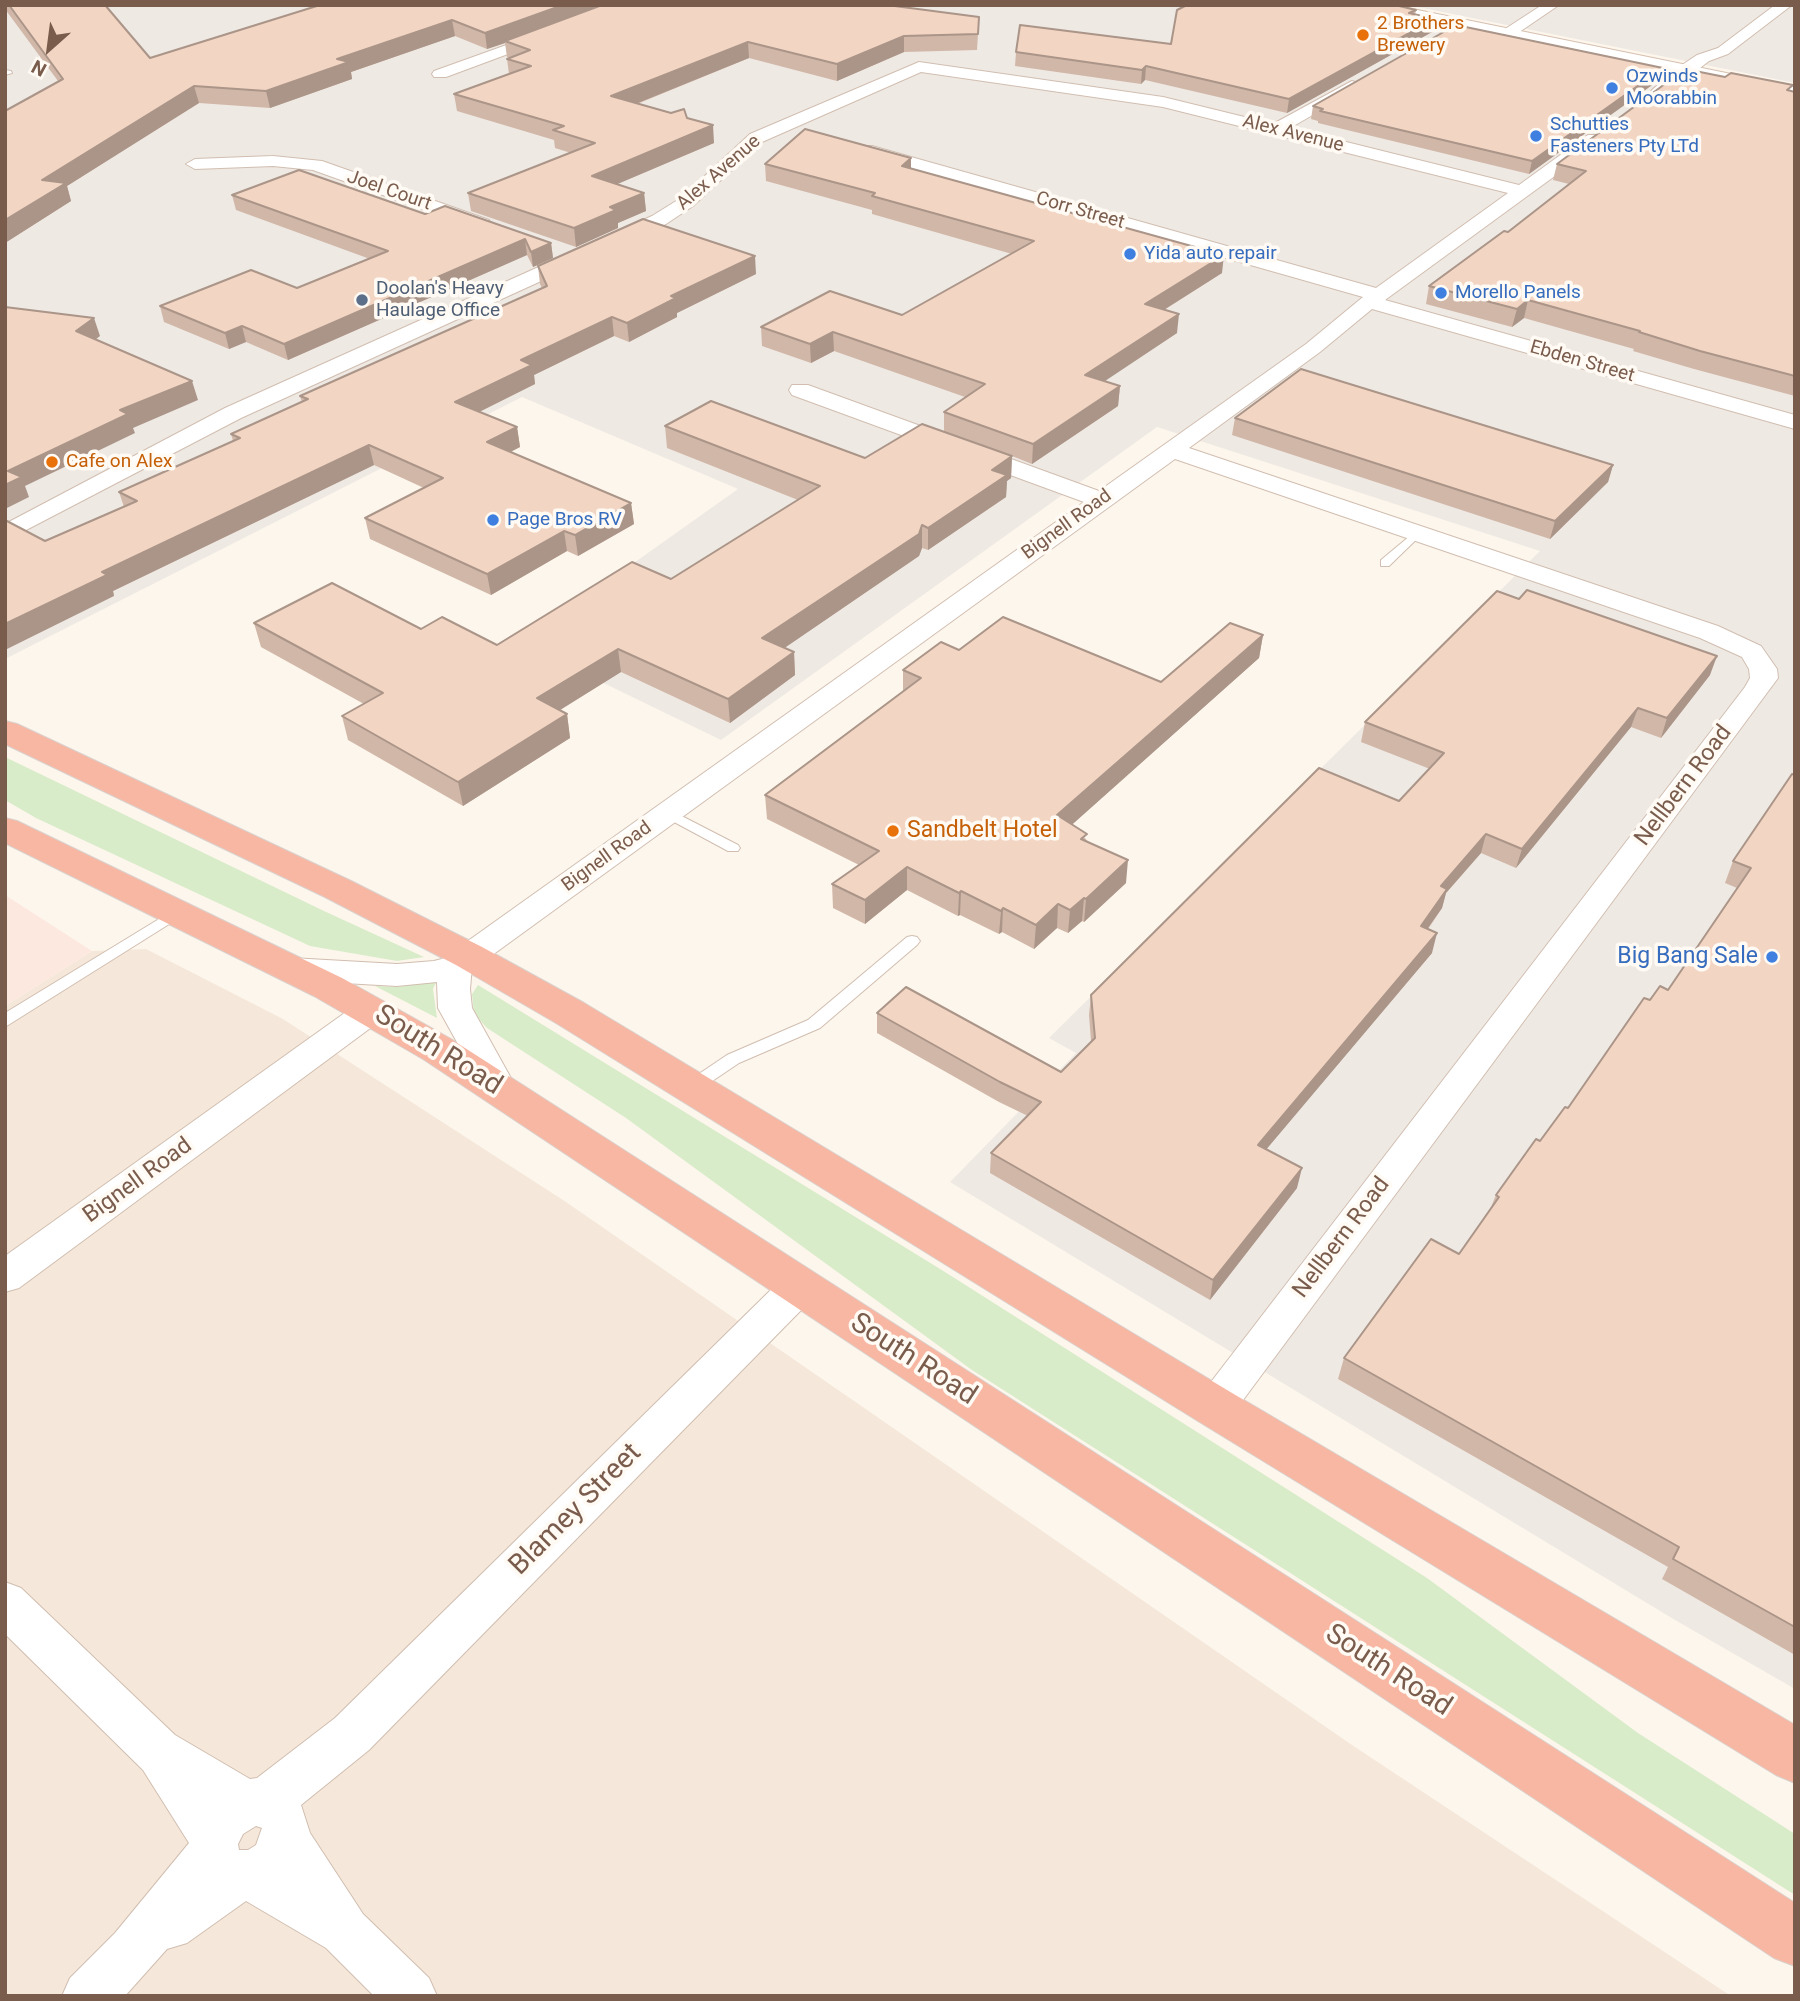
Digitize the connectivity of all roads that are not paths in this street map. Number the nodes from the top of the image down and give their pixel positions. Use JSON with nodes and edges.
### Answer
{"nodes":[{"id":1,"x":633,"y":5,"type":"edge"},
{"id":2,"x":1367,"y":5,"type":"edge"},
{"id":3,"x":1552,"y":5,"type":"edge"},
{"id":4,"x":1785,"y":5,"type":"edge"},
{"id":5,"x":1460,"y":24,"type":"junction"},
{"id":6,"x":1443,"y":34,"type":"edge"},
{"id":7,"x":1507,"y":34,"type":"junction"},
{"id":8,"x":1723,"y":51,"type":"junction"},
{"id":9,"x":1685,"y":70,"type":"junction"},
{"id":10,"x":1705,"y":74,"type":"junction"},
{"id":11,"x":440,"y":75,"type":"dead end"},
{"id":12,"x":1371,"y":75,"type":"edge"},
{"id":13,"x":1662,"y":90,"type":"junction"},
{"id":14,"x":1795,"y":93,"type":"edge"},
{"id":15,"x":1634,"y":110,"type":"edge"},
{"id":16,"x":782,"y":126,"type":"junction"},
{"id":17,"x":1611,"y":126,"type":"edge"},
{"id":18,"x":1275,"y":130,"type":"junction"},
{"id":19,"x":808,"y":134,"type":"edge"},
{"id":20,"x":848,"y":145,"type":"edge"},
{"id":21,"x":195,"y":164,"type":"dead end"},
{"id":22,"x":1521,"y":191,"type":"junction"},
{"id":23,"x":498,"y":230,"type":"edge"},
{"id":24,"x":550,"y":248,"type":"edge"},
{"id":25,"x":576,"y":257,"type":"junction"},
{"id":26,"x":1374,"y":299,"type":"junction"},
{"id":27,"x":800,"y":390,"type":"dead end"},
{"id":28,"x":1795,"y":422,"type":"edge"},
{"id":29,"x":1172,"y":450,"type":"junction"},
{"id":30,"x":1102,"y":500,"type":"junction"},
{"id":31,"x":5,"y":534,"type":"edge"},
{"id":32,"x":1418,"y":534,"type":"junction"},
{"id":33,"x":1385,"y":563,"type":"dead end"},
{"id":34,"x":5,"y":731,"type":"edge"},
{"id":35,"x":668,"y":813,"type":"junction"},
{"id":36,"x":5,"y":829,"type":"edge"},
{"id":37,"x":733,"y":848,"type":"dead end"},
{"id":38,"x":177,"y":913,"type":"junction"},
{"id":39,"x":912,"y":941,"type":"dead end"},
{"id":40,"x":463,"y":961,"type":"junction"},
{"id":41,"x":292,"y":969,"type":"junction"},
{"id":42,"x":372,"y":1010,"type":"junction"},
{"id":43,"x":5,"y":1021,"type":"edge"},
{"id":44,"x":693,"y":1086,"type":"junction"},
{"id":45,"x":500,"y":1089,"type":"junction"},
{"id":46,"x":5,"y":1277,"type":"edge"},
{"id":47,"x":800,"y":1286,"type":"junction"},
{"id":48,"x":1215,"y":1407,"type":"junction"},
{"id":49,"x":5,"y":1603,"type":"edge"},
{"id":50,"x":158,"y":1752,"type":"junction"},
{"id":51,"x":1795,"y":1756,"type":"edge"},
{"id":52,"x":271,"y":1818,"type":"junction"},
{"id":53,"x":229,"y":1861,"type":"junction"},
{"id":54,"x":345,"y":1932,"type":"junction"},
{"id":55,"x":1795,"y":1937,"type":"edge"},
{"id":56,"x":88,"y":1996,"type":"edge"},
{"id":57,"x":411,"y":1996,"type":"edge"}],
"edges":[{"from":1,"to":11,"type":"street"},
{"from":2,"to":5,"type":"street"},
{"from":3,"to":7,"type":"street"},
{"from":4,"to":8,"type":"street"},
{"from":5,"to":6,"type":"street"},
{"from":5,"to":7,"type":"street"},
{"from":7,"to":9,"type":"street"},
{"from":8,"to":9,"type":"street"},
{"from":8,"to":10,"type":"street"},
{"from":9,"to":10,"type":"street"},
{"from":9,"to":13,"type":"street"},
{"from":10,"to":13,"type":"street"},
{"from":10,"to":14,"type":"street"},
{"from":12,"to":18,"type":"street"},
{"from":13,"to":15,"type":"street"},
{"from":16,"to":18,"type":"street","name":"Alex Avenue"},
{"from":16,"to":19,"type":"street"},
{"from":16,"to":25,"type":"street","name":"Alex Avenue"},
{"from":17,"to":22,"type":"street","name":"Bignell Road"},
{"from":18,"to":22,"type":"street","name":"Alex Avenue"},
{"from":20,"to":26,"type":"street","name":"Corr Street"},
{"from":21,"to":23,"type":"street","name":"Joel Court"},
{"from":22,"to":26,"type":"street","name":"Bignell Road"},
{"from":24,"to":25,"type":"street"},
{"from":25,"to":31,"type":"street","name":"Alex Avenue"},
{"from":26,"to":28,"type":"street","name":"Ebden Street"},
{"from":26,"to":29,"type":"street","name":"Bignell Road"},
{"from":27,"to":30,"type":"street"},
{"from":29,"to":30,"type":"street","name":"Bignell Road"},
{"from":29,"to":32,"type":"street","name":"Nellbern Road"},
{"from":30,"to":35,"type":"street","name":"Bignell Road"},
{"from":32,"to":33,"type":"lane"},
{"from":32,"to":48,"type":"street","name":"Nellbern Road"},
{"from":34,"to":40,"type":"highway"},
{"from":35,"to":37,"type":"lane"},
{"from":35,"to":40,"type":"street","name":"Bignell Road"},
{"from":36,"to":38,"type":"highway","name":"South Road"},
{"from":38,"to":41,"type":"highway","name":"South Road"},
{"from":38,"to":43,"type":"lane"},
{"from":39,"to":44,"type":"lane"},
{"from":40,"to":41,"type":"street","name":"Bignell Road"},
{"from":40,"to":44,"type":"highway"},
{"from":40,"to":45,"type":"street"},
{"from":41,"to":42,"type":"highway","name":"South Road"},
{"from":42,"to":45,"type":"highway","name":"South Road"},
{"from":42,"to":46,"type":"street","name":"Bignell Road"},
{"from":44,"to":48,"type":"highway"},
{"from":45,"to":47,"type":"highway","name":"South Road"},
{"from":47,"to":52,"type":"street","name":"Blamey Street"},
{"from":47,"to":55,"type":"highway","name":"South Road"},
{"from":48,"to":51,"type":"highway"},
{"from":49,"to":50,"type":"street"},
{"from":50,"to":52,"type":"street"},
{"from":50,"to":53,"type":"street"},
{"from":52,"to":53,"type":"street"},
{"from":52,"to":53,"type":"street"},
{"from":52,"to":54,"type":"street"},
{"from":53,"to":54,"type":"street"},
{"from":53,"to":56,"type":"street"},
{"from":54,"to":57,"type":"street"}]}
